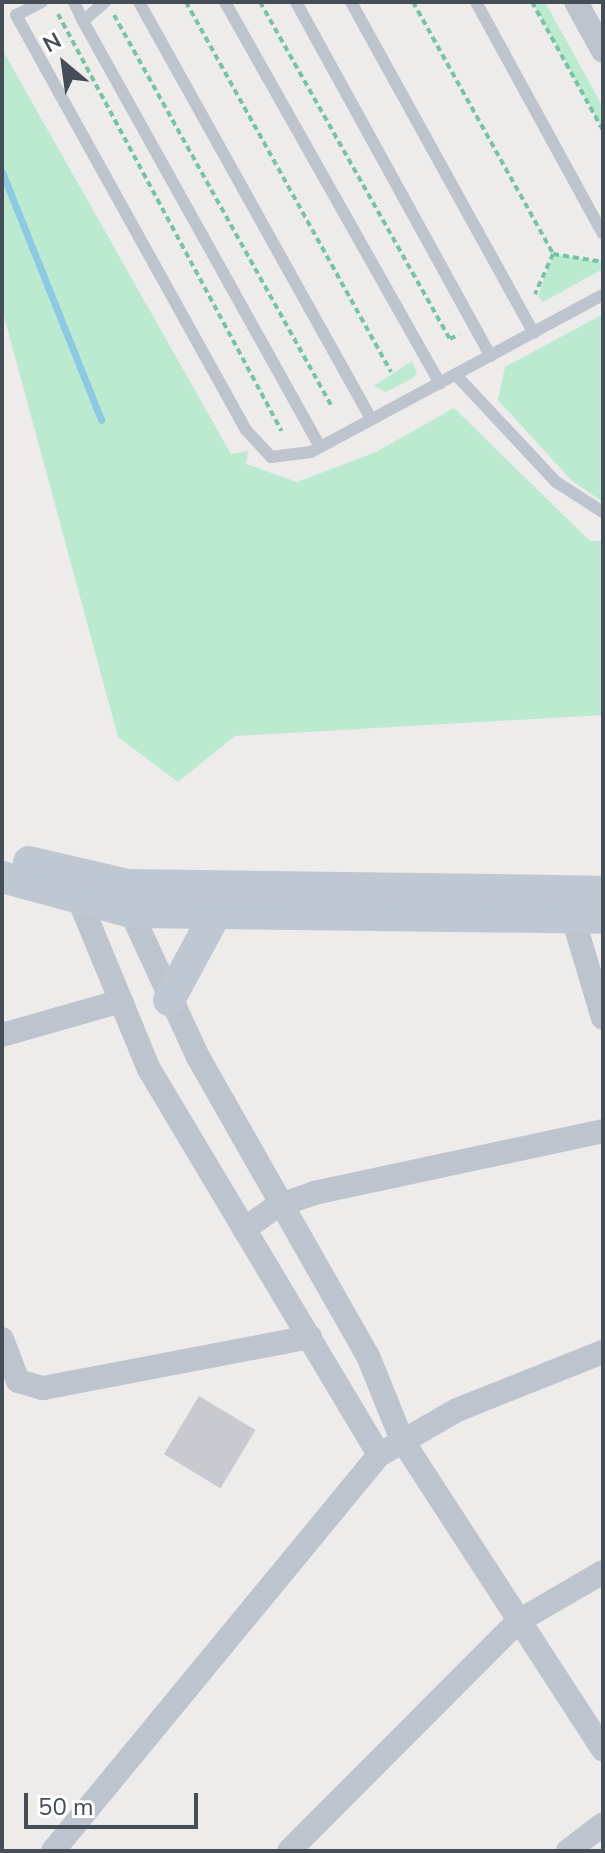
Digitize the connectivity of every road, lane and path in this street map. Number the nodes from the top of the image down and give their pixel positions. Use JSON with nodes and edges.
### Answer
{"nodes":[{"id":1,"x":42,"y":2,"type":"edge"},
{"id":2,"x":106,"y":2,"type":"edge"},
{"id":3,"x":139,"y":2,"type":"edge"},
{"id":4,"x":186,"y":2,"type":"edge"},
{"id":5,"x":225,"y":2,"type":"edge"},
{"id":6,"x":260,"y":2,"type":"edge"},
{"id":7,"x":296,"y":2,"type":"edge"},
{"id":8,"x":351,"y":2,"type":"edge"},
{"id":9,"x":413,"y":2,"type":"edge"},
{"id":10,"x":476,"y":2,"type":"edge"},
{"id":11,"x":532,"y":2,"type":"edge"},
{"id":12,"x":576,"y":2,"type":"edge"},
{"id":13,"x":74,"y":3,"type":"edge"},
{"id":14,"x":83,"y":21,"type":"junction"},
{"id":15,"x":603,"y":51,"type":"edge"},
{"id":16,"x":603,"y":130,"type":"edge"},
{"id":17,"x":603,"y":234,"type":"edge"},
{"id":18,"x":553,"y":254,"type":"junction"},
{"id":19,"x":603,"y":262,"type":"edge"},
{"id":20,"x":535,"y":294,"type":"dead end"},
{"id":21,"x":603,"y":295,"type":"edge"},
{"id":22,"x":534,"y":333,"type":"junction"},
{"id":23,"x":450,"y":339,"type":"dead end"},
{"id":24,"x":491,"y":356,"type":"junction"},
{"id":25,"x":391,"y":372,"type":"dead end"},
{"id":26,"x":456,"y":375,"type":"junction"},
{"id":27,"x":440,"y":384,"type":"junction"},
{"id":28,"x":331,"y":405,"type":"dead end"},
{"id":29,"x":371,"y":419,"type":"junction"},
{"id":30,"x":282,"y":431,"type":"dead end"},
{"id":31,"x":320,"y":447,"type":"junction"},
{"id":32,"x":603,"y":512,"type":"edge"},
{"id":33,"x":2,"y":855,"type":"edge"},
{"id":34,"x":2,"y":877,"type":"edge"},
{"id":35,"x":603,"y":892,"type":"edge"},
{"id":36,"x":78,"y":897,"type":"junction"},
{"id":37,"x":131,"y":912,"type":"junction"},
{"id":38,"x":216,"y":913,"type":"junction"},
{"id":39,"x":588,"y":918,"type":"edge"},
{"id":40,"x":169,"y":1000,"type":"junction"},
{"id":41,"x":121,"y":1001,"type":"junction"},
{"id":42,"x":603,"y":1018,"type":"edge"},
{"id":43,"x":2,"y":1035,"type":"edge"},
{"id":44,"x":603,"y":1131,"type":"edge"},
{"id":45,"x":277,"y":1206,"type":"junction"},
{"id":46,"x":244,"y":1229,"type":"junction"},
{"id":47,"x":310,"y":1337,"type":"junction"},
{"id":48,"x":603,"y":1352,"type":"edge"},
{"id":49,"x":4,"y":1355,"type":"edge"},
{"id":50,"x":402,"y":1440,"type":"junction"},
{"id":51,"x":379,"y":1455,"type":"junction"},
{"id":52,"x":603,"y":1572,"type":"edge"},
{"id":53,"x":517,"y":1622,"type":"junction"},
{"id":54,"x":603,"y":1749,"type":"edge"},
{"id":55,"x":603,"y":1824,"type":"edge"},
{"id":56,"x":53,"y":1851,"type":"edge"},
{"id":57,"x":289,"y":1851,"type":"edge"},
{"id":58,"x":568,"y":1851,"type":"edge"}],
"edges":[{"from":1,"to":31,"type":"lane"},
{"from":2,"to":14,"type":"lane"},
{"from":2,"to":28,"type":"path"},
{"from":3,"to":29,"type":"lane"},
{"from":4,"to":25,"type":"path"},
{"from":5,"to":27,"type":"lane"},
{"from":6,"to":23,"type":"path"},
{"from":7,"to":24,"type":"lane"},
{"from":8,"to":22,"type":"lane"},
{"from":9,"to":18,"type":"path"},
{"from":10,"to":17,"type":"lane"},
{"from":11,"to":16,"type":"path"},
{"from":12,"to":15,"type":"street"},
{"from":13,"to":14,"type":"lane"},
{"from":13,"to":30,"type":"path"},
{"from":14,"to":31,"type":"lane"},
{"from":18,"to":19,"type":"path"},
{"from":18,"to":20,"type":"path"},
{"from":21,"to":22,"type":"lane"},
{"from":22,"to":24,"type":"lane"},
{"from":24,"to":26,"type":"lane"},
{"from":26,"to":27,"type":"lane"},
{"from":26,"to":32,"type":"lane"},
{"from":27,"to":29,"type":"lane"},
{"from":29,"to":31,"type":"lane"},
{"from":33,"to":35,"type":"main road"},
{"from":34,"to":36,"type":"main road"},
{"from":36,"to":37,"type":"main road"},
{"from":36,"to":41,"type":"street"},
{"from":37,"to":38,"type":"main road"},
{"from":37,"to":40,"type":"street"},
{"from":38,"to":39,"type":"main road"},
{"from":38,"to":40,"type":"main road"},
{"from":39,"to":42,"type":"street"},
{"from":40,"to":45,"type":"street"},
{"from":41,"to":43,"type":"street"},
{"from":41,"to":46,"type":"street"},
{"from":44,"to":45,"type":"street"},
{"from":45,"to":46,"type":"street"},
{"from":45,"to":50,"type":"street"},
{"from":46,"to":47,"type":"street"},
{"from":47,"to":49,"type":"street"},
{"from":47,"to":51,"type":"street"},
{"from":48,"to":50,"type":"street"},
{"from":50,"to":51,"type":"street"},
{"from":50,"to":53,"type":"street"},
{"from":51,"to":56,"type":"street"},
{"from":52,"to":53,"type":"street"},
{"from":53,"to":54,"type":"street"},
{"from":53,"to":57,"type":"street"},
{"from":55,"to":58,"type":"street"}]}
